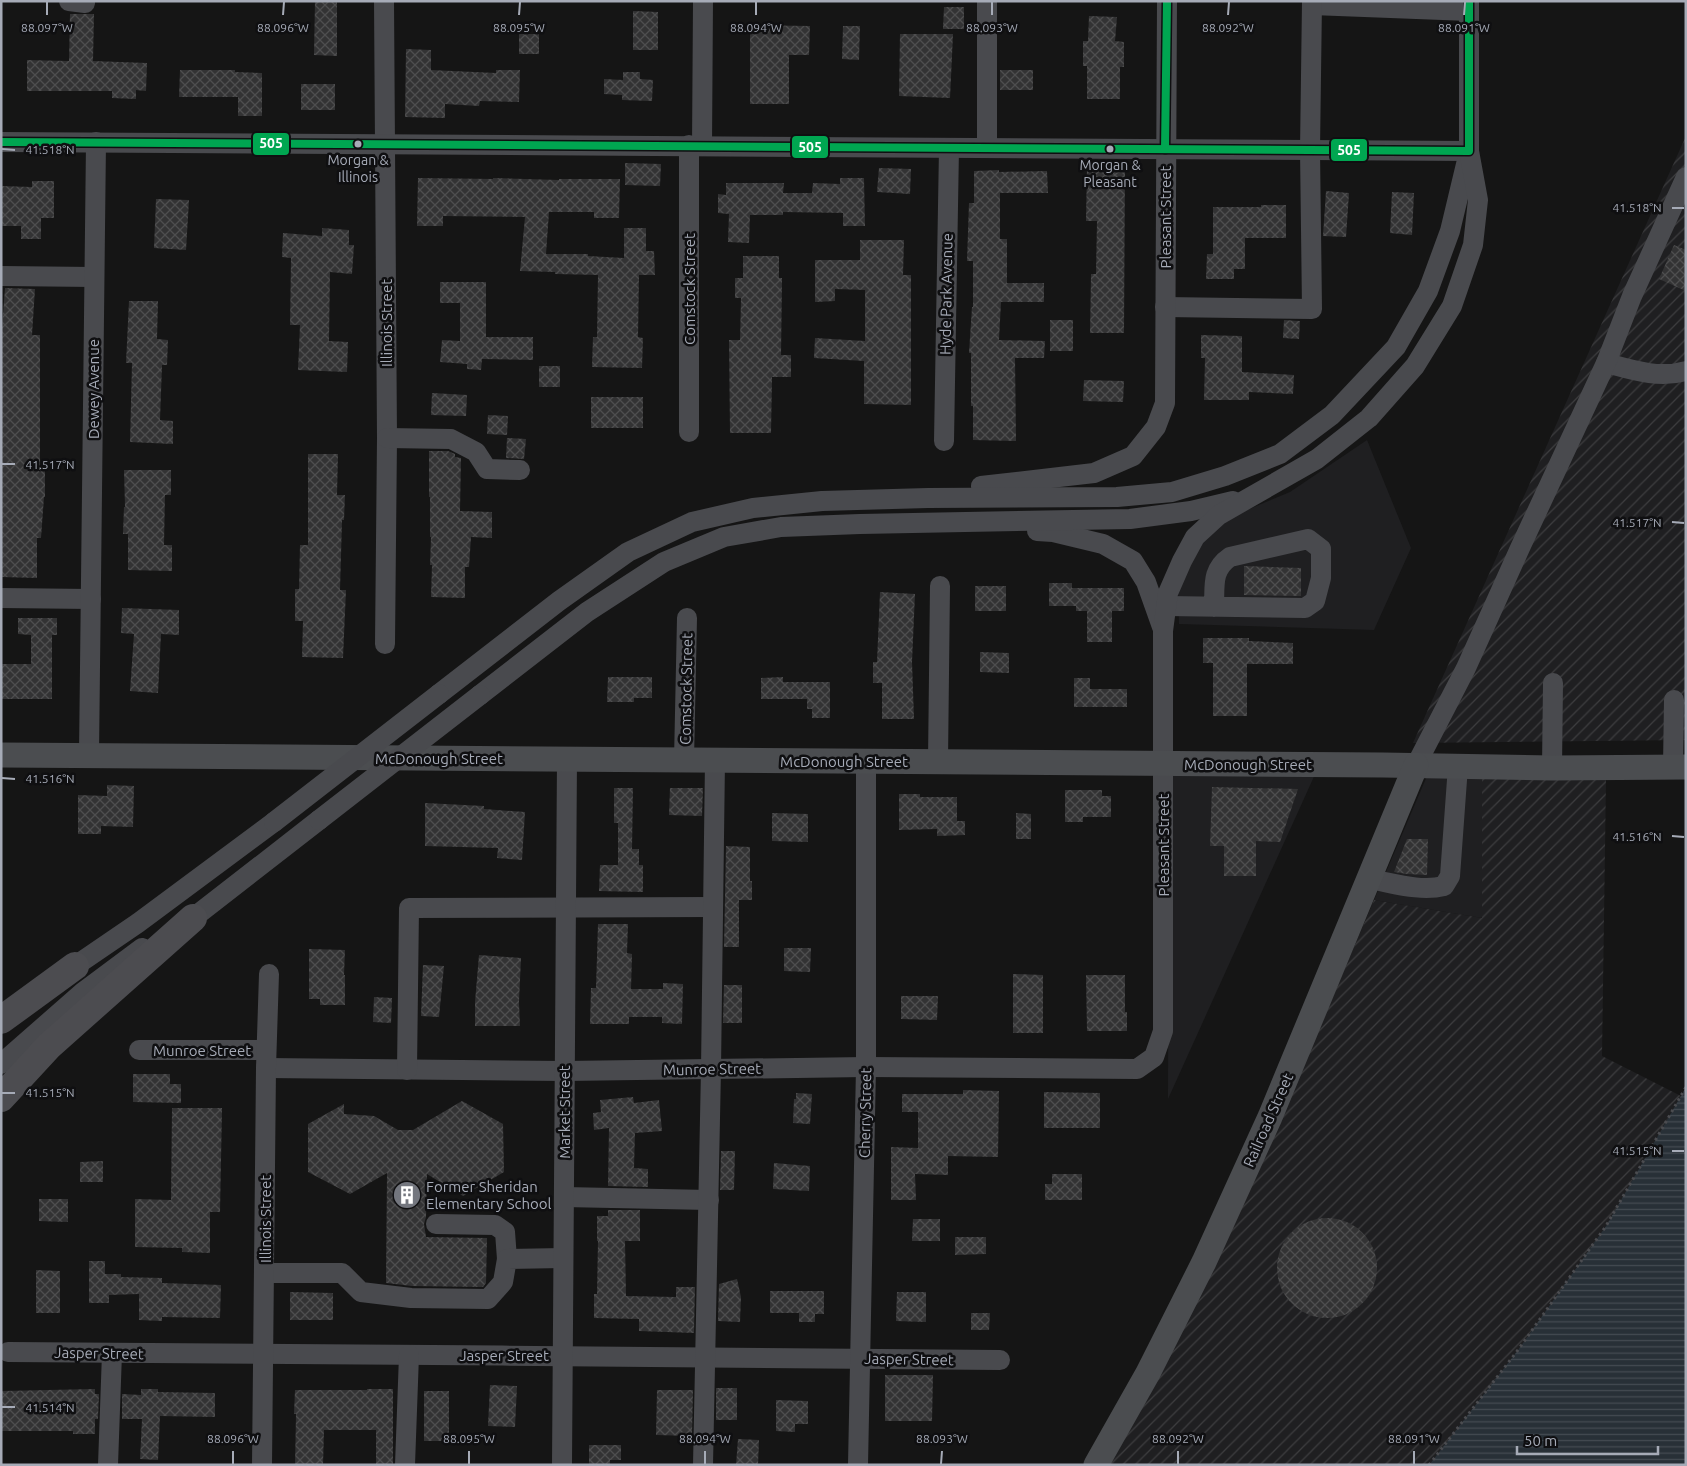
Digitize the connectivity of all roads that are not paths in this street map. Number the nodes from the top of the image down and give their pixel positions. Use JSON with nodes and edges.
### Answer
{"nodes":[{"id":1,"x":384,"y":1,"type":"edge"},
{"id":2,"x":703,"y":1,"type":"edge"},
{"id":3,"x":987,"y":1,"type":"edge"},
{"id":4,"x":1167,"y":1,"type":"edge"},
{"id":5,"x":1312,"y":3,"type":"edge"},
{"id":6,"x":1469,"y":6,"type":"edge"},
{"id":7,"x":1,"y":142,"type":"edge"},
{"id":8,"x":96,"y":142,"type":"junction"},
{"id":9,"x":385,"y":144,"type":"junction"},
{"id":10,"x":696,"y":146,"type":"junction"},
{"id":11,"x":948,"y":148,"type":"junction"},
{"id":12,"x":987,"y":148,"type":"junction"},
{"id":13,"x":1165,"y":149,"type":"junction"},
{"id":14,"x":1310,"y":150,"type":"junction"},
{"id":15,"x":1469,"y":151,"type":"junction"},
{"id":16,"x":1686,"y":177,"type":"edge"},
{"id":17,"x":1,"y":276,"type":"edge"},
{"id":18,"x":94,"y":276,"type":"junction"},
{"id":19,"x":1165,"y":307,"type":"junction"},
{"id":20,"x":1606,"y":363,"type":"junction"},
{"id":21,"x":1686,"y":371,"type":"edge"},
{"id":22,"x":689,"y":432,"type":"dead end"},
{"id":23,"x":387,"y":438,"type":"junction"},
{"id":24,"x":944,"y":441,"type":"dead end"},
{"id":25,"x":520,"y":470,"type":"dead end"},
{"id":26,"x":1247,"y":498,"type":"junction"},
{"id":27,"x":822,"y":501,"type":"junction"},
{"id":28,"x":927,"y":523,"type":"junction"},
{"id":29,"x":940,"y":586,"type":"dead end"},
{"id":30,"x":1,"y":598,"type":"edge"},
{"id":31,"x":91,"y":599,"type":"junction"},
{"id":32,"x":1166,"y":606,"type":"junction"},
{"id":33,"x":1214,"y":607,"type":"junction"},
{"id":34,"x":687,"y":618,"type":"dead end"},
{"id":35,"x":1163,"y":631,"type":"junction"},
{"id":36,"x":385,"y":644,"type":"dead end"},
{"id":37,"x":1553,"y":683,"type":"dead end"},
{"id":38,"x":1674,"y":700,"type":"dead end"},
{"id":39,"x":1,"y":755,"type":"edge"},
{"id":40,"x":90,"y":756,"type":"junction"},
{"id":41,"x":567,"y":759,"type":"junction"},
{"id":42,"x":684,"y":760,"type":"junction"},
{"id":43,"x":715,"y":760,"type":"junction"},
{"id":44,"x":866,"y":761,"type":"junction"},
{"id":45,"x":938,"y":762,"type":"junction"},
{"id":46,"x":1163,"y":763,"type":"junction"},
{"id":47,"x":1416,"y":765,"type":"junction"},
{"id":48,"x":1458,"y":766,"type":"junction"},
{"id":49,"x":1679,"y":767,"type":"edge"},
{"id":50,"x":1552,"y":768,"type":"junction"},
{"id":51,"x":1369,"y":879,"type":"junction"},
{"id":52,"x":713,"y":907,"type":"junction"},
{"id":53,"x":566,"y":908,"type":"junction"},
{"id":54,"x":192,"y":918,"type":"junction"},
{"id":55,"x":75,"y":966,"type":"junction"},
{"id":56,"x":269,"y":974,"type":"dead end"},
{"id":57,"x":1,"y":1004,"type":"edge"},
{"id":58,"x":1,"y":1020,"type":"edge"},
{"id":59,"x":138,"y":1050,"type":"dead end"},
{"id":60,"x":1154,"y":1057,"type":"joint"},
{"id":61,"x":266,"y":1059,"type":"junction"},
{"id":62,"x":1,"y":1064,"type":"edge"},
{"id":63,"x":866,"y":1067,"type":"junction"},
{"id":64,"x":711,"y":1069,"type":"junction"},
{"id":65,"x":407,"y":1070,"type":"junction"},
{"id":66,"x":565,"y":1071,"type":"junction"},
{"id":67,"x":1,"y":1098,"type":"edge"},
{"id":68,"x":564,"y":1197,"type":"junction"},
{"id":69,"x":709,"y":1200,"type":"junction"},
{"id":70,"x":436,"y":1224,"type":"dead end"},
{"id":71,"x":563,"y":1258,"type":"junction"},
{"id":72,"x":507,"y":1259,"type":"junction"},
{"id":73,"x":264,"y":1273,"type":"junction"},
{"id":74,"x":8,"y":1352,"type":"dead end"},
{"id":75,"x":112,"y":1354,"type":"junction"},
{"id":76,"x":264,"y":1355,"type":"junction"},
{"id":77,"x":409,"y":1355,"type":"junction"},
{"id":78,"x":563,"y":1355,"type":"junction"},
{"id":79,"x":705,"y":1357,"type":"junction"},
{"id":80,"x":860,"y":1358,"type":"junction"},
{"id":81,"x":1000,"y":1360,"type":"dead end"},
{"id":82,"x":108,"y":1465,"type":"edge"},
{"id":83,"x":262,"y":1465,"type":"edge"},
{"id":84,"x":405,"y":1465,"type":"edge"},
{"id":85,"x":562,"y":1465,"type":"edge"},
{"id":86,"x":703,"y":1465,"type":"edge"},
{"id":87,"x":858,"y":1465,"type":"edge"},
{"id":88,"x":1096,"y":1465,"type":"edge"}],
"edges":[{"from":1,"to":9,"type":"street","name":"Illinois Street"},
{"from":2,"to":10,"type":"street","name":"Comstock Street"},
{"from":3,"to":12,"type":"street"},
{"from":4,"to":13,"type":"street","name":"Pleasant Street"},
{"from":5,"to":6,"type":"street"},
{"from":5,"to":14,"type":"street"},
{"from":6,"to":15,"type":"street"},
{"from":7,"to":8,"type":"street"},
{"from":8,"to":9,"type":"street"},
{"from":8,"to":18,"type":"street","name":"Dewey Avenue"},
{"from":9,"to":10,"type":"street"},
{"from":9,"to":23,"type":"street","name":"Illinois Street"},
{"from":10,"to":11,"type":"street"},
{"from":10,"to":22,"type":"street","name":"Comstock Street"},
{"from":11,"to":12,"type":"street"},
{"from":11,"to":24,"type":"street","name":"Hyde Park Avenue"},
{"from":12,"to":13,"type":"street"},
{"from":13,"to":14,"type":"street"},
{"from":13,"to":19,"type":"street","name":"Pleasant Street"},
{"from":14,"to":15,"type":"street"},
{"from":14,"to":19,"type":"street"},
{"from":15,"to":26,"type":"street"},
{"from":15,"to":27,"type":"street"},
{"from":16,"to":20,"type":"street"},
{"from":17,"to":18,"type":"street"},
{"from":18,"to":31,"type":"street","name":"Dewey Avenue"},
{"from":19,"to":27,"type":"street","name":"Pleasant Street"},
{"from":20,"to":21,"type":"street"},
{"from":20,"to":47,"type":"street"},
{"from":23,"to":25,"type":"street"},
{"from":23,"to":36,"type":"street","name":"Illinois Street"},
{"from":26,"to":28,"type":"street"},
{"from":26,"to":32,"type":"street"},
{"from":27,"to":55,"type":"street","bridge":true},
{"from":28,"to":35,"type":"street"},
{"from":28,"to":54,"type":"street","bridge":true},
{"from":29,"to":45,"type":"street"},
{"from":30,"to":31,"type":"street"},
{"from":31,"to":40,"type":"street","name":"Dewey Avenue"},
{"from":32,"to":33,"type":"street"},
{"from":32,"to":35,"type":"street"},
{"from":33,"to":33,"type":"street"},
{"from":34,"to":42,"type":"street","name":"Comstock Street"},
{"from":35,"to":46,"type":"street","name":"Pleasant Street"},
{"from":37,"to":50,"type":"street"},
{"from":38,"to":49,"type":"street"},
{"from":39,"to":40,"type":"main road","name":"McDonough Street"},
{"from":40,"to":41,"type":"main road","name":"McDonough Street"},
{"from":41,"to":42,"type":"main road","name":"McDonough Street"},
{"from":41,"to":53,"type":"street","name":"Market Street"},
{"from":42,"to":43,"type":"main road","name":"McDonough Street"},
{"from":43,"to":44,"type":"main road","name":"McDonough Street"},
{"from":43,"to":52,"type":"street"},
{"from":44,"to":45,"type":"main road","name":"McDonough Street"},
{"from":44,"to":63,"type":"street","name":"Cherry Street"},
{"from":45,"to":46,"type":"main road","name":"McDonough Street"},
{"from":46,"to":47,"type":"main road","name":"McDonough Street"},
{"from":46,"to":60,"type":"street","name":"Pleasant Street"},
{"from":47,"to":48,"type":"main road","name":"McDonough Street"},
{"from":47,"to":51,"type":"main road","name":"Railroad Street"},
{"from":48,"to":50,"type":"main road","name":"McDonough Street"},
{"from":48,"to":51,"type":"street"},
{"from":49,"to":50,"type":"main road","name":"McDonough Street"},
{"from":51,"to":88,"type":"main road","name":"Railroad Street"},
{"from":52,"to":53,"type":"street"},
{"from":52,"to":64,"type":"street"},
{"from":53,"to":65,"type":"street"},
{"from":53,"to":66,"type":"street","name":"Market Street"},
{"from":54,"to":62,"type":"street"},
{"from":54,"to":67,"type":"highway"},
{"from":55,"to":57,"type":"street"},
{"from":55,"to":58,"type":"highway"},
{"from":56,"to":61,"type":"street","name":"Illinois Street"},
{"from":59,"to":61,"type":"street","name":"Munroe Street"},
{"from":60,"to":63,"type":"street","name":"Munroe Street"},
{"from":61,"to":65,"type":"street","name":"Munroe Street"},
{"from":61,"to":73,"type":"street","name":"Illinois Street"},
{"from":63,"to":64,"type":"street","name":"Munroe Street"},
{"from":63,"to":80,"type":"street","name":"Cherry Street"},
{"from":64,"to":66,"type":"street","name":"Munroe Street"},
{"from":64,"to":69,"type":"street"},
{"from":65,"to":66,"type":"street","name":"Munroe Street"},
{"from":66,"to":68,"type":"street","name":"Market Street"},
{"from":68,"to":69,"type":"street"},
{"from":68,"to":71,"type":"street","name":"Market Street"},
{"from":69,"to":79,"type":"street"},
{"from":70,"to":72,"type":"street"},
{"from":71,"to":72,"type":"street"},
{"from":71,"to":78,"type":"street","name":"Market Street"},
{"from":72,"to":73,"type":"street"},
{"from":73,"to":76,"type":"street","name":"Illinois Street"},
{"from":74,"to":75,"type":"street","name":"Jasper Street"},
{"from":75,"to":76,"type":"street","name":"Jasper Street"},
{"from":75,"to":82,"type":"street"},
{"from":76,"to":77,"type":"street","name":"Jasper Street"},
{"from":76,"to":83,"type":"street","name":"Illinois Street"},
{"from":77,"to":78,"type":"street","name":"Jasper Street"},
{"from":77,"to":84,"type":"street"},
{"from":78,"to":79,"type":"street","name":"Jasper Street"},
{"from":78,"to":85,"type":"street","name":"Market Street"},
{"from":79,"to":80,"type":"street","name":"Jasper Street"},
{"from":79,"to":86,"type":"street"},
{"from":80,"to":81,"type":"street","name":"Jasper Street"},
{"from":80,"to":87,"type":"street","name":"Cherry Street"}]}
